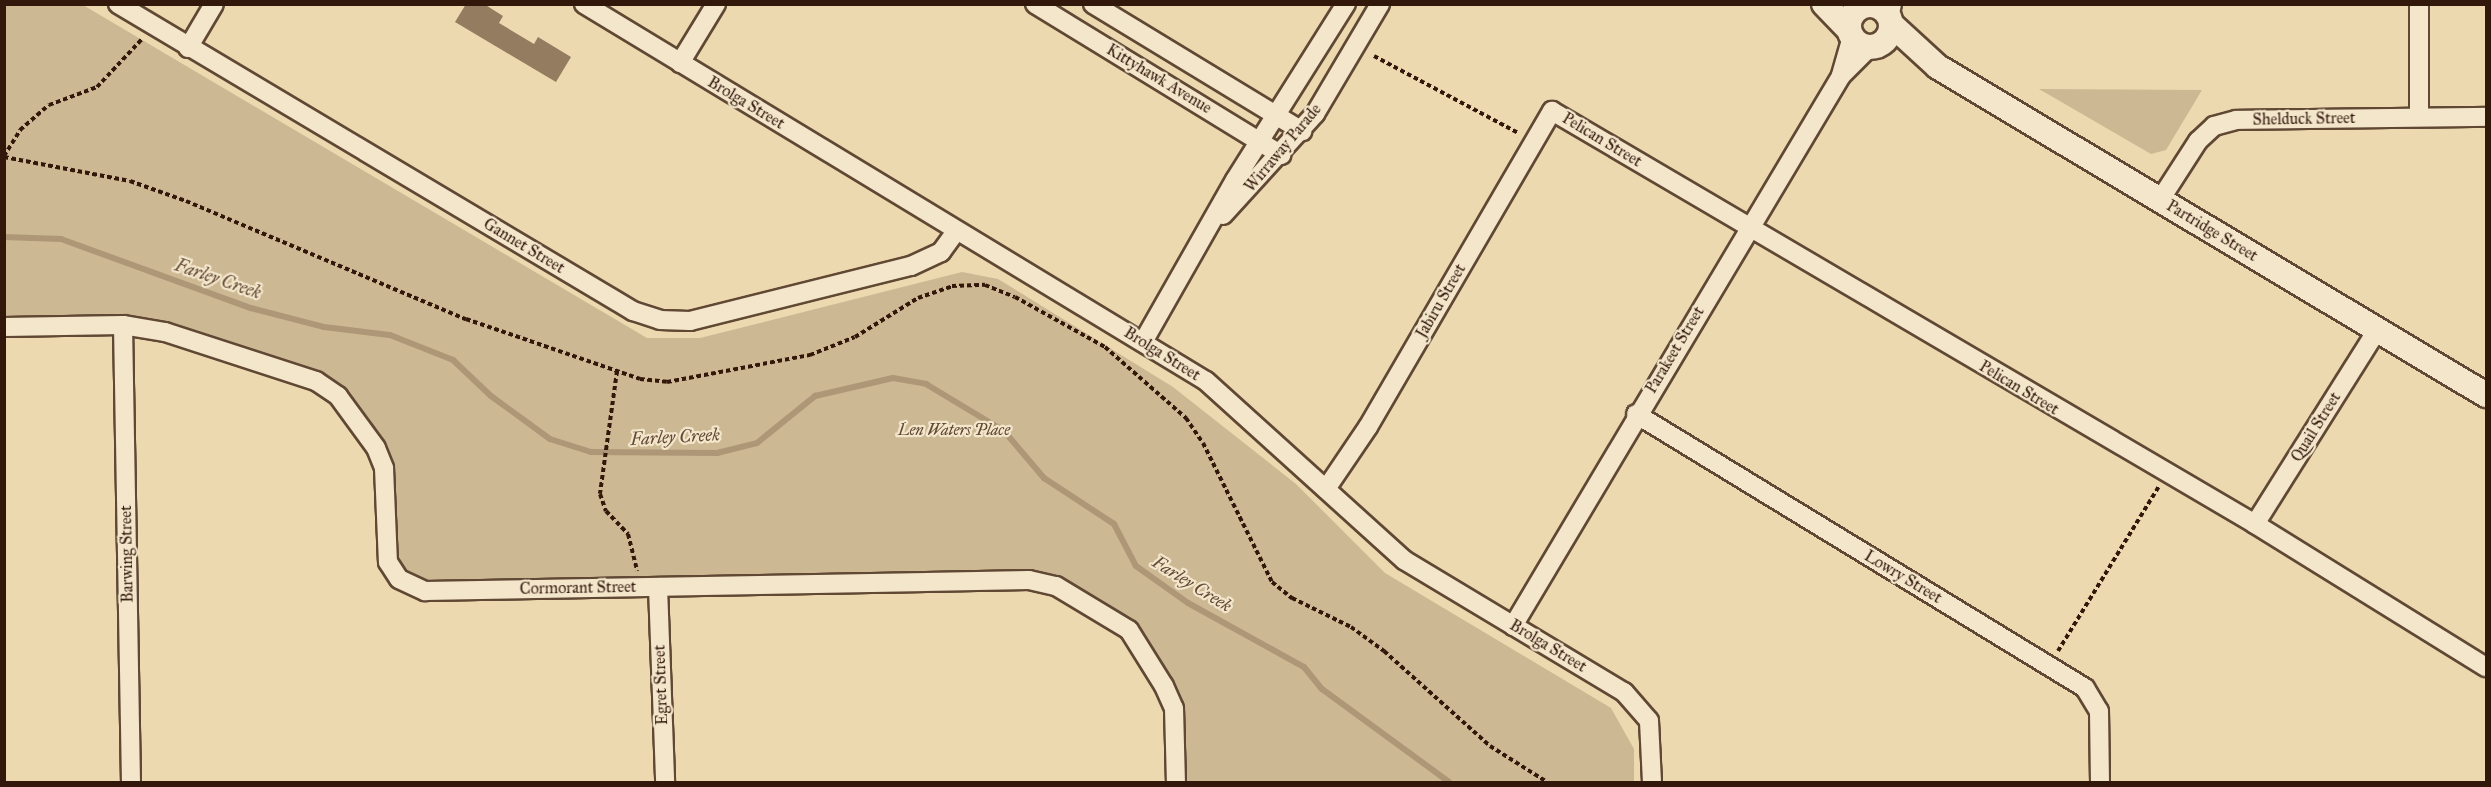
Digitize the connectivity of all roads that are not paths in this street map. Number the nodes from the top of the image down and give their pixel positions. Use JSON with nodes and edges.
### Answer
{"nodes":[{"id":1,"x":118,"y":4,"type":"edge"},
{"id":2,"x":214,"y":4,"type":"edge"},
{"id":3,"x":584,"y":4,"type":"edge"},
{"id":4,"x":716,"y":4,"type":"edge"},
{"id":5,"x":1035,"y":4,"type":"edge"},
{"id":6,"x":1093,"y":4,"type":"edge"},
{"id":7,"x":1346,"y":4,"type":"edge"},
{"id":8,"x":1380,"y":4,"type":"edge"},
{"id":9,"x":1824,"y":4,"type":"edge"},
{"id":10,"x":2419,"y":4,"type":"edge"},
{"id":11,"x":1863,"y":5,"type":"edge"},
{"id":12,"x":1891,"y":16,"type":"edge"},
{"id":13,"x":1862,"y":40,"type":"junction"},
{"id":14,"x":188,"y":48,"type":"junction"},
{"id":15,"x":680,"y":63,"type":"junction"},
{"id":16,"x":1938,"y":67,"type":"junction"},
{"id":17,"x":1552,"y":111,"type":"joint"},
{"id":18,"x":1278,"y":114,"type":"junction"},
{"id":19,"x":2419,"y":117,"type":"junction"},
{"id":20,"x":2487,"y":117,"type":"edge"},
{"id":21,"x":1302,"y":131,"type":"junction"},
{"id":22,"x":1260,"y":140,"type":"junction"},
{"id":23,"x":1281,"y":154,"type":"junction"},
{"id":24,"x":2160,"y":200,"type":"junction"},
{"id":25,"x":1215,"y":223,"type":"junction"},
{"id":26,"x":1750,"y":229,"type":"junction"},
{"id":27,"x":956,"y":231,"type":"junction"},
{"id":28,"x":123,"y":325,"type":"junction"},
{"id":29,"x":4,"y":327,"type":"edge"},
{"id":30,"x":2376,"y":330,"type":"junction"},
{"id":31,"x":1143,"y":342,"type":"junction"},
{"id":32,"x":2487,"y":395,"type":"edge"},
{"id":33,"x":1636,"y":414,"type":"junction"},
{"id":34,"x":1326,"y":489,"type":"junction"},
{"id":35,"x":2255,"y":524,"type":"junction"},
{"id":36,"x":658,"y":587,"type":"junction"},
{"id":37,"x":1513,"y":626,"type":"junction"},
{"id":38,"x":2487,"y":667,"type":"edge"},
{"id":39,"x":131,"y":783,"type":"edge"},
{"id":40,"x":665,"y":783,"type":"edge"},
{"id":41,"x":1176,"y":783,"type":"edge"},
{"id":42,"x":1652,"y":783,"type":"edge"},
{"id":43,"x":2100,"y":783,"type":"edge"}],
"edges":[{"from":1,"to":14,"type":"street","name":"Gannet Street"},
{"from":2,"to":14,"type":"street"},
{"from":3,"to":15,"type":"street","name":"Brolga Street"},
{"from":4,"to":15,"type":"street"},
{"from":5,"to":22,"type":"street","name":"Kittyhawk Avenue"},
{"from":6,"to":18,"type":"street","name":"Kittyhawk Avenue"},
{"from":7,"to":18,"type":"street","name":"Wirraway Parade"},
{"from":8,"to":21,"type":"street","name":"Wirraway Parade"},
{"from":9,"to":13,"type":"street","name":"Partridge Street"},
{"from":10,"to":19,"type":"street"},
{"from":11,"to":12,"type":"street"},
{"from":11,"to":13,"type":"street"},
{"from":12,"to":13,"type":"street"},
{"from":12,"to":16,"type":"street","name":"Partridge Street"},
{"from":13,"to":16,"type":"street","name":"Partridge Street"},
{"from":13,"to":26,"type":"street","name":"Parakeet Street"},
{"from":14,"to":27,"type":"street","name":"Gannet Street"},
{"from":15,"to":27,"type":"street","name":"Brolga Street"},
{"from":16,"to":24,"type":"street","name":"Partridge Street"},
{"from":17,"to":26,"type":"street","name":"Pelican Street"},
{"from":17,"to":34,"type":"street","name":"Jabiru Street"},
{"from":18,"to":21,"type":"street","name":"Kittyhawk Avenue"},
{"from":18,"to":22,"type":"street","name":"Wirraway Parade"},
{"from":19,"to":20,"type":"street","name":"Shelduck Street"},
{"from":19,"to":24,"type":"street","name":"Shelduck Street"},
{"from":21,"to":23,"type":"street","name":"Wirraway Parade"},
{"from":22,"to":23,"type":"street","name":"Kittyhawk Avenue"},
{"from":22,"to":25,"type":"street","name":"Wirraway Parade"},
{"from":23,"to":25,"type":"street","name":"Wirraway Parade"},
{"from":24,"to":30,"type":"street","name":"Partridge Street"},
{"from":25,"to":31,"type":"street","name":"Wirraway Parade"},
{"from":26,"to":33,"type":"street","name":"Parakeet Street"},
{"from":26,"to":35,"type":"street","name":"Pelican Street"},
{"from":27,"to":31,"type":"street","name":"Brolga Street"},
{"from":28,"to":29,"type":"street","name":"Cormorant Street"},
{"from":28,"to":36,"type":"street","name":"Cormorant Street"},
{"from":28,"to":39,"type":"street","name":"Barwing Street"},
{"from":30,"to":32,"type":"street","name":"Partridge Street"},
{"from":30,"to":35,"type":"street","name":"Quail Street"},
{"from":31,"to":34,"type":"street","name":"Brolga Street"},
{"from":33,"to":37,"type":"street","name":"Parakeet Street"},
{"from":33,"to":43,"type":"street","name":"Lowry Street"},
{"from":34,"to":37,"type":"street","name":"Brolga Street"},
{"from":35,"to":38,"type":"street","name":"Pelican Street"},
{"from":36,"to":40,"type":"street","name":"Egret Street"},
{"from":36,"to":41,"type":"street","name":"Cormorant Street"},
{"from":37,"to":42,"type":"street","name":"Brolga Street"}]}
